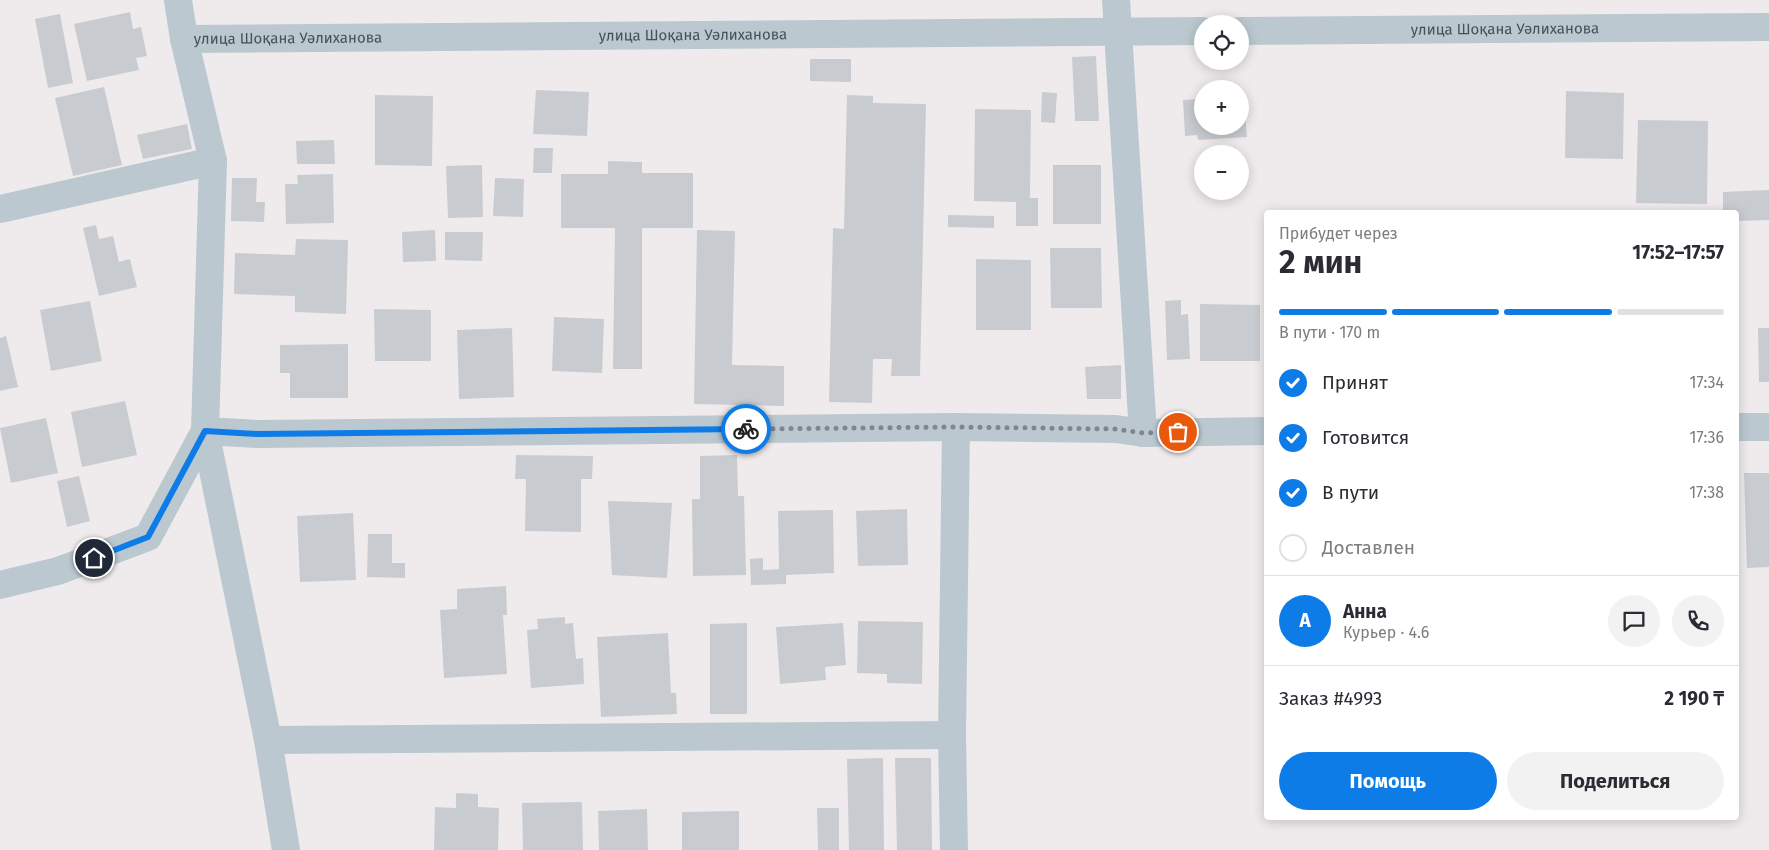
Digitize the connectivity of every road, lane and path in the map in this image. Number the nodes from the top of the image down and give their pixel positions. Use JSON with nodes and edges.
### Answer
{"nodes":[{"id":1,"x":178,"y":0,"type":"edge"},
{"id":2,"x":1116,"y":0,"type":"edge"},
{"id":3,"x":1769,"y":27,"type":"edge"},
{"id":4,"x":1249,"y":31,"type":"edge"},
{"id":5,"x":1118,"y":32,"type":"junction"},
{"id":6,"x":1194,"y":32,"type":"edge"},
{"id":7,"x":184,"y":39,"type":"junction"},
{"id":8,"x":213,"y":161,"type":"junction"},
{"id":9,"x":0,"y":209,"type":"edge"},
{"id":10,"x":956,"y":427,"type":"junction"},
{"id":11,"x":1739,"y":427,"type":"edge"},
{"id":12,"x":1769,"y":427,"type":"edge"},
{"id":13,"x":205,"y":431,"type":"junction"},
{"id":14,"x":1264,"y":432,"type":"edge"},
{"id":15,"x":1143,"y":433,"type":"junction"},
{"id":16,"x":0,"y":585,"type":"edge"},
{"id":17,"x":952,"y":735,"type":"junction"},
{"id":18,"x":268,"y":740,"type":"junction"},
{"id":19,"x":286,"y":850,"type":"edge"},
{"id":20,"x":954,"y":850,"type":"edge"}],
"edges":[{"from":1,"to":7,"type":"street"},
{"from":2,"to":5,"type":"street"},
{"from":3,"to":4,"type":"street","name":"улица Шоқана Уәлиханова"},
{"from":5,"to":6,"type":"street","name":"улица Шоқана Уәлиханова"},
{"from":5,"to":7,"type":"street","name":"улица Шоқана Уәлиханова"},
{"from":5,"to":15,"type":"street"},
{"from":7,"to":8,"type":"street"},
{"from":8,"to":9,"type":"street"},
{"from":8,"to":13,"type":"street"},
{"from":10,"to":13,"type":"street"},
{"from":10,"to":15,"type":"street"},
{"from":10,"to":17,"type":"street"},
{"from":11,"to":12,"type":"street"},
{"from":13,"to":16,"type":"street"},
{"from":13,"to":18,"type":"street"},
{"from":14,"to":15,"type":"street"},
{"from":17,"to":18,"type":"street"},
{"from":17,"to":20,"type":"street"},
{"from":18,"to":19,"type":"street"}]}
